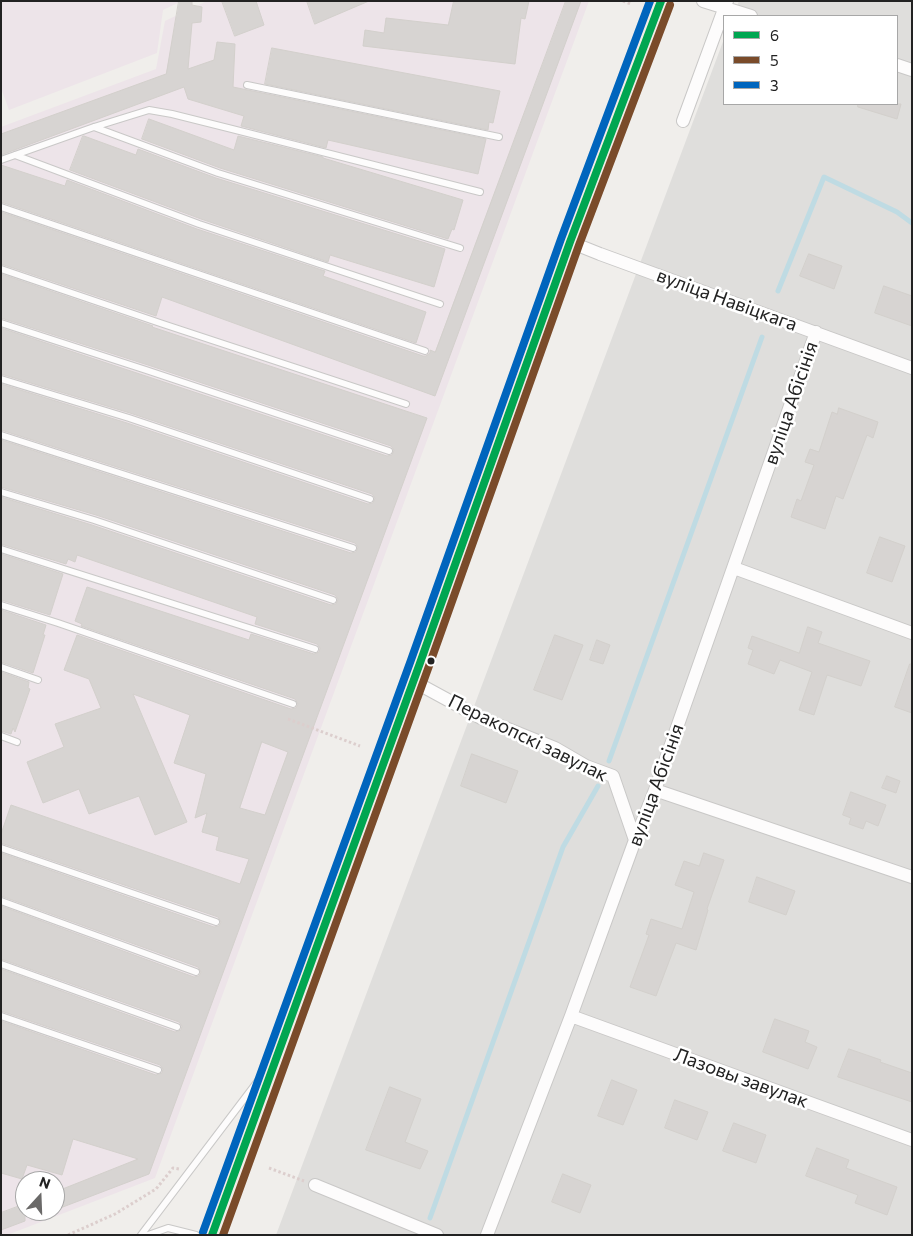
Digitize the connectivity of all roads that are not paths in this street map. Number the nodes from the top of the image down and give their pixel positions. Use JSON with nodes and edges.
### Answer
{"nodes":[{"id":1,"x":661,"y":1,"type":"edge"},
{"id":2,"x":703,"y":1,"type":"edge"},
{"id":3,"x":726,"y":4,"type":"edge"},
{"id":4,"x":748,"y":15,"type":"edge"},
{"id":5,"x":898,"y":65,"type":"edge"},
{"id":6,"x":912,"y":70,"type":"edge"},
{"id":7,"x":247,"y":85,"type":"dead end"},
{"id":8,"x":683,"y":121,"type":"dead end"},
{"id":9,"x":94,"y":127,"type":"junction"},
{"id":10,"x":499,"y":137,"type":"dead end"},
{"id":11,"x":16,"y":155,"type":"junction"},
{"id":12,"x":1,"y":160,"type":"edge"},
{"id":13,"x":480,"y":192,"type":"dead end"},
{"id":14,"x":1,"y":207,"type":"edge"},
{"id":15,"x":570,"y":242,"type":"junction"},
{"id":16,"x":460,"y":248,"type":"dead end"},
{"id":17,"x":1,"y":269,"type":"edge"},
{"id":18,"x":440,"y":304,"type":"dead end"},
{"id":19,"x":1,"y":323,"type":"edge"},
{"id":20,"x":816,"y":332,"type":"junction"},
{"id":21,"x":425,"y":352,"type":"dead end"},
{"id":22,"x":912,"y":368,"type":"edge"},
{"id":23,"x":1,"y":379,"type":"edge"},
{"id":24,"x":406,"y":404,"type":"dead end"},
{"id":25,"x":1,"y":435,"type":"edge"},
{"id":26,"x":389,"y":452,"type":"dead end"},
{"id":27,"x":1,"y":492,"type":"edge"},
{"id":28,"x":370,"y":500,"type":"dead end"},
{"id":29,"x":353,"y":548,"type":"dead end"},
{"id":30,"x":1,"y":549,"type":"edge"},
{"id":31,"x":734,"y":568,"type":"junction"},
{"id":32,"x":333,"y":600,"type":"dead end"},
{"id":33,"x":1,"y":605,"type":"edge"},
{"id":34,"x":912,"y":633,"type":"edge"},
{"id":35,"x":315,"y":649,"type":"dead end"},
{"id":36,"x":1,"y":667,"type":"edge"},
{"id":37,"x":38,"y":680,"type":"dead end"},
{"id":38,"x":413,"y":681,"type":"junction"},
{"id":39,"x":293,"y":704,"type":"dead end"},
{"id":40,"x":1,"y":736,"type":"edge"},
{"id":41,"x":17,"y":742,"type":"dead end"},
{"id":42,"x":655,"y":790,"type":"junction"},
{"id":43,"x":635,"y":840,"type":"junction"},
{"id":44,"x":1,"y":848,"type":"edge"},
{"id":45,"x":912,"y":877,"type":"edge"},
{"id":46,"x":1,"y":900,"type":"edge"},
{"id":47,"x":216,"y":922,"type":"dead end"},
{"id":48,"x":1,"y":964,"type":"edge"},
{"id":49,"x":196,"y":972,"type":"dead end"},
{"id":50,"x":1,"y":1016,"type":"edge"},
{"id":51,"x":570,"y":1016,"type":"junction"},
{"id":52,"x":177,"y":1027,"type":"dead end"},
{"id":53,"x":276,"y":1057,"type":"junction"},
{"id":54,"x":158,"y":1070,"type":"dead end"},
{"id":55,"x":912,"y":1140,"type":"edge"},
{"id":56,"x":315,"y":1185,"type":"road end"},
{"id":57,"x":141,"y":1235,"type":"edge"},
{"id":58,"x":148,"y":1235,"type":"edge"},
{"id":59,"x":196,"y":1235,"type":"edge"},
{"id":60,"x":212,"y":1235,"type":"edge"},
{"id":61,"x":438,"y":1235,"type":"edge"},
{"id":62,"x":488,"y":1235,"type":"edge"}],
"edges":[{"from":1,"to":15,"type":"main road"},
{"from":2,"to":3,"type":"street"},
{"from":3,"to":4,"type":"street"},
{"from":3,"to":8,"type":"street"},
{"from":5,"to":6,"type":"street"},
{"from":7,"to":10,"type":"lane"},
{"from":9,"to":11,"type":"lane"},
{"from":9,"to":13,"type":"lane"},
{"from":9,"to":16,"type":"lane"},
{"from":11,"to":12,"type":"lane"},
{"from":11,"to":18,"type":"lane"},
{"from":14,"to":21,"type":"lane"},
{"from":15,"to":20,"type":"street","name":"вуліца Навіцкага"},
{"from":15,"to":38,"type":"main road"},
{"from":17,"to":24,"type":"lane"},
{"from":19,"to":26,"type":"lane"},
{"from":20,"to":22,"type":"street","name":"вуліца Навіцкага"},
{"from":20,"to":31,"type":"street","name":"вуліца Абісінія"},
{"from":23,"to":28,"type":"lane"},
{"from":25,"to":29,"type":"lane"},
{"from":27,"to":32,"type":"lane"},
{"from":30,"to":35,"type":"lane"},
{"from":31,"to":34,"type":"street"},
{"from":31,"to":42,"type":"street","name":"вуліца Абісінія"},
{"from":33,"to":39,"type":"lane"},
{"from":36,"to":37,"type":"lane"},
{"from":38,"to":43,"type":"street","name":"Перакопскі завулак"},
{"from":38,"to":53,"type":"main road"},
{"from":40,"to":41,"type":"lane"},
{"from":42,"to":43,"type":"street","name":"вуліца Абісінія"},
{"from":42,"to":45,"type":"street"},
{"from":43,"to":51,"type":"street","name":"вуліца Абісінія"},
{"from":44,"to":47,"type":"lane"},
{"from":46,"to":49,"type":"lane"},
{"from":48,"to":52,"type":"lane"},
{"from":50,"to":54,"type":"lane"},
{"from":51,"to":55,"type":"street","name":"Лазовы завулак"},
{"from":51,"to":62,"type":"street","name":"вуліца Абісінія"},
{"from":53,"to":57,"type":"lane"},
{"from":53,"to":60,"type":"main road"},
{"from":56,"to":61,"type":"street"},
{"from":58,"to":59,"type":"lane"}]}
